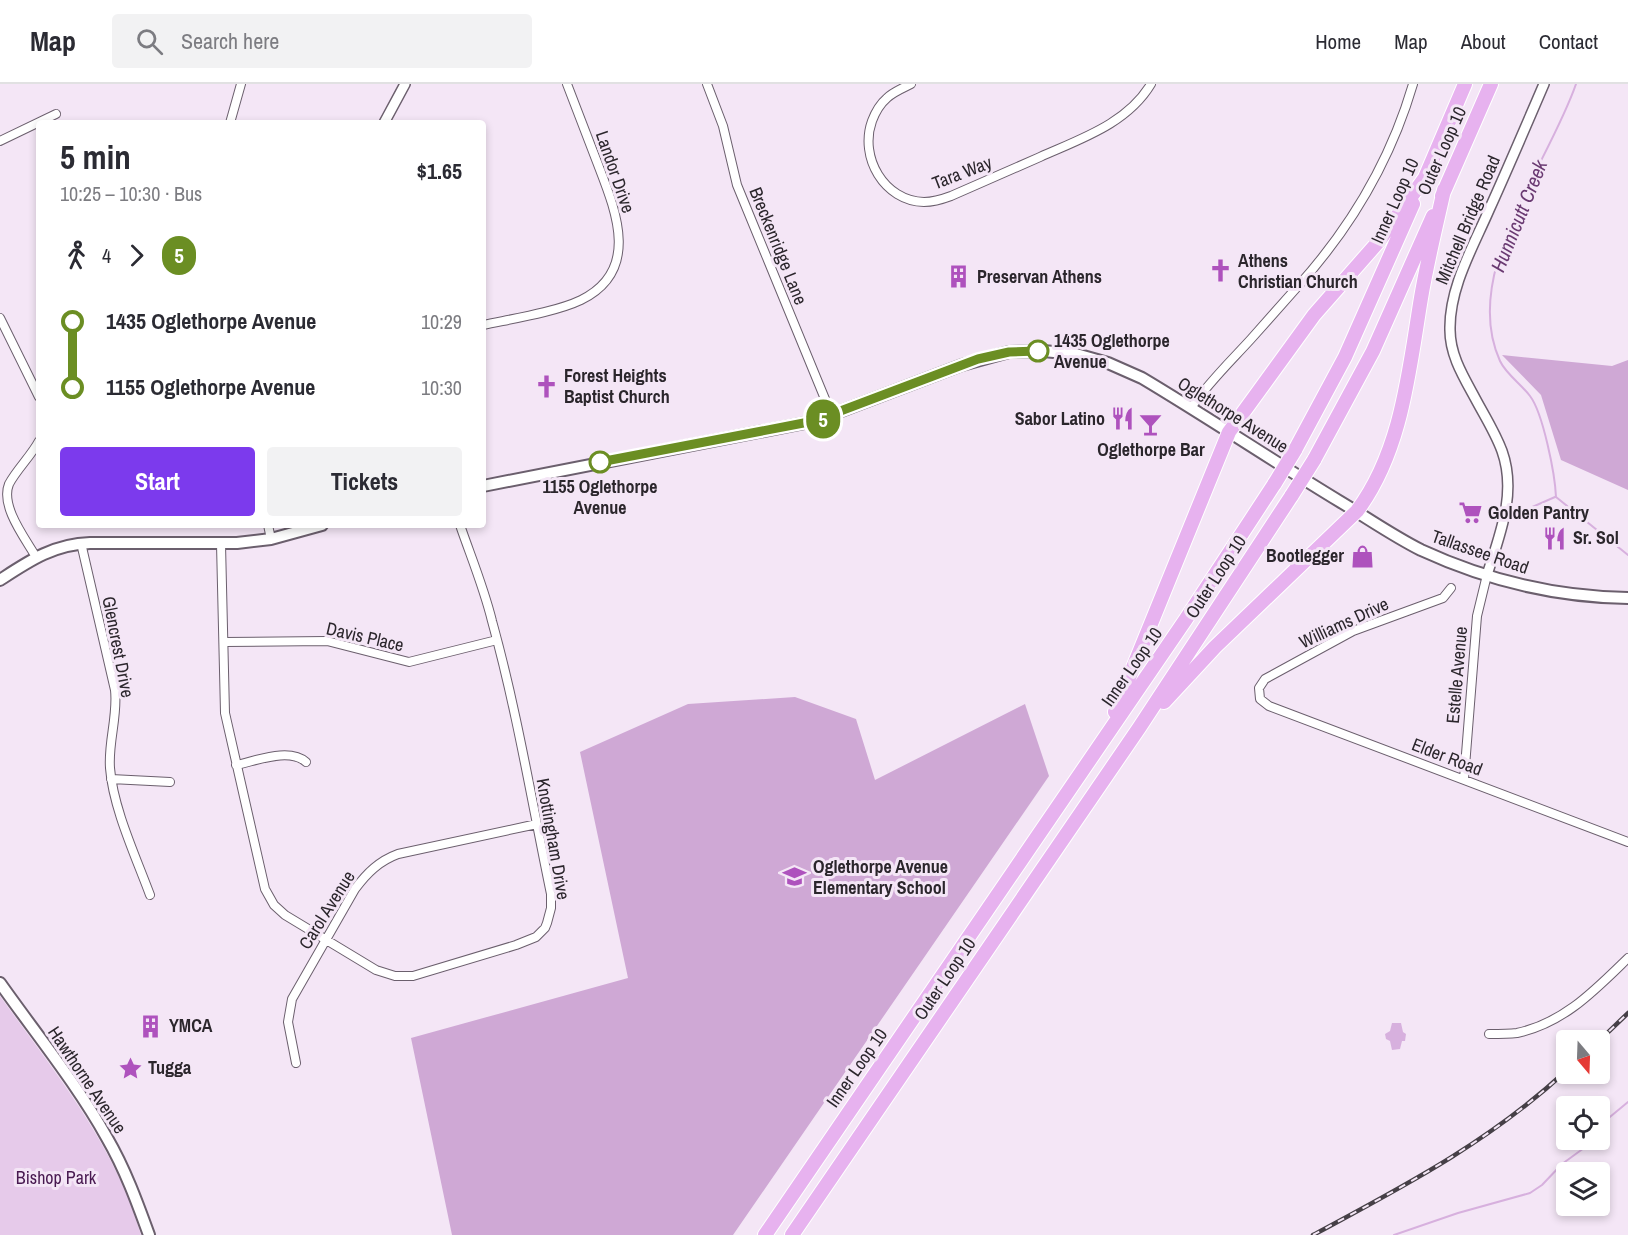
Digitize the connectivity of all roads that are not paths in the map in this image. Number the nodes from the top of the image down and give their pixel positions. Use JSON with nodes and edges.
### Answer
{"nodes":[{"id":1,"x":241,"y":84,"type":"edge"},
{"id":2,"x":405,"y":84,"type":"edge"},
{"id":3,"x":567,"y":84,"type":"edge"},
{"id":4,"x":707,"y":84,"type":"edge"},
{"id":5,"x":911,"y":84,"type":"edge"},
{"id":6,"x":1151,"y":84,"type":"edge"},
{"id":7,"x":1413,"y":84,"type":"edge"},
{"id":8,"x":1465,"y":84,"type":"edge"},
{"id":9,"x":1491,"y":84,"type":"edge"},
{"id":10,"x":1544,"y":84,"type":"edge"},
{"id":11,"x":56,"y":114,"type":"dead end"},
{"id":12,"x":44,"y":120,"type":"edge"},
{"id":13,"x":231,"y":120,"type":"edge"},
{"id":14,"x":386,"y":120,"type":"edge"},
{"id":15,"x":36,"y":124,"type":"edge"},
{"id":16,"x":0,"y":141,"type":"edge"},
{"id":17,"x":1424,"y":179,"type":"junction"},
{"id":18,"x":1444,"y":190,"type":"junction"},
{"id":19,"x":0,"y":318,"type":"edge"},
{"id":20,"x":486,"y":325,"type":"edge"},
{"id":21,"x":36,"y":391,"type":"edge"},
{"id":22,"x":1191,"y":408,"type":"junction"},
{"id":23,"x":831,"y":416,"type":"junction"},
{"id":24,"x":1229,"y":432,"type":"junction"},
{"id":25,"x":36,"y":446,"type":"edge"},
{"id":26,"x":1304,"y":479,"type":"joint"},
{"id":27,"x":486,"y":485,"type":"edge"},
{"id":28,"x":3,"y":500,"type":"edge"},
{"id":29,"x":1357,"y":511,"type":"junction"},
{"id":30,"x":269,"y":528,"type":"edge"},
{"id":31,"x":311,"y":528,"type":"edge"},
{"id":32,"x":461,"y":528,"type":"edge"},
{"id":33,"x":271,"y":539,"type":"junction"},
{"id":34,"x":81,"y":543,"type":"junction"},
{"id":35,"x":221,"y":544,"type":"junction"},
{"id":36,"x":36,"y":557,"type":"junction"},
{"id":37,"x":1487,"y":575,"type":"junction"},
{"id":38,"x":0,"y":580,"type":"edge"},
{"id":39,"x":1451,"y":588,"type":"dead end"},
{"id":40,"x":1628,"y":598,"type":"edge"},
{"id":41,"x":497,"y":640,"type":"junction"},
{"id":42,"x":224,"y":642,"type":"junction"},
{"id":43,"x":1258,"y":695,"type":"joint"},
{"id":44,"x":1138,"y":728,"type":"junction"},
{"id":45,"x":1106,"y":736,"type":"junction"},
{"id":46,"x":306,"y":762,"type":"dead end"},
{"id":47,"x":236,"y":765,"type":"junction"},
{"id":48,"x":111,"y":779,"type":"junction"},
{"id":49,"x":1464,"y":779,"type":"junction"},
{"id":50,"x":170,"y":782,"type":"dead end"},
{"id":51,"x":537,"y":824,"type":"junction"},
{"id":52,"x":1628,"y":842,"type":"edge"},
{"id":53,"x":150,"y":896,"type":"dead end"},
{"id":54,"x":326,"y":939,"type":"junction"},
{"id":55,"x":1628,"y":958,"type":"edge"},
{"id":56,"x":0,"y":983,"type":"edge"},
{"id":57,"x":1489,"y":1034,"type":"dead end"},
{"id":58,"x":296,"y":1063,"type":"dead end"},
{"id":59,"x":149,"y":1235,"type":"edge"},
{"id":60,"x":765,"y":1235,"type":"edge"},
{"id":61,"x":792,"y":1235,"type":"edge"}],
"edges":[{"from":1,"to":13,"type":"street"},
{"from":2,"to":14,"type":"street"},
{"from":3,"to":20,"type":"street","name":"Landor Drive"},
{"from":4,"to":23,"type":"street","name":"Breckenridge Lane"},
{"from":5,"to":6,"type":"street","name":"Tara Way"},
{"from":7,"to":22,"type":"street"},
{"from":8,"to":17,"type":"highway","name":"Inner Loop 10"},
{"from":9,"to":18,"type":"highway","name":"Outer Loop 10"},
{"from":10,"to":37,"type":"street","name":"Mitchell Bridge Road"},
{"from":11,"to":12,"type":"street"},
{"from":15,"to":16,"type":"street"},
{"from":17,"to":24,"type":"highway"},
{"from":17,"to":45,"type":"highway","name":"Inner Loop 10","bridge":true},
{"from":18,"to":29,"type":"highway"},
{"from":18,"to":44,"type":"highway","name":"Outer Loop 10","bridge":true},
{"from":19,"to":21,"type":"street"},
{"from":22,"to":23,"type":"main road","name":"Oglethorpe Avenue"},
{"from":22,"to":24,"type":"main road","name":"Oglethorpe Avenue"},
{"from":23,"to":27,"type":"main road","name":"Oglethorpe Avenue"},
{"from":24,"to":26,"type":"main road","name":"Oglethorpe Avenue"},
{"from":24,"to":45,"type":"highway"},
{"from":25,"to":28,"type":"street"},
{"from":26,"to":29,"type":"main road","name":"Tallassee Road"},
{"from":28,"to":36,"type":"street"},
{"from":29,"to":37,"type":"main road","name":"Tallassee Road"},
{"from":29,"to":44,"type":"highway"},
{"from":30,"to":33,"type":"street"},
{"from":31,"to":33,"type":"main road"},
{"from":32,"to":41,"type":"street","name":"Knottingham Drive"},
{"from":33,"to":35,"type":"main road"},
{"from":34,"to":35,"type":"main road"},
{"from":34,"to":36,"type":"main road"},
{"from":34,"to":48,"type":"street","name":"Glencrest Drive"},
{"from":35,"to":42,"type":"street","name":"Knottingham Drive"},
{"from":36,"to":38,"type":"main road"},
{"from":37,"to":40,"type":"main road","name":"Tallassee Road"},
{"from":37,"to":49,"type":"street","name":"Estelle Avenue"},
{"from":39,"to":43,"type":"street","name":"Williams Drive"},
{"from":41,"to":42,"type":"street","name":"Davis Place"},
{"from":41,"to":51,"type":"street","name":"Knottingham Drive"},
{"from":42,"to":47,"type":"street","name":"Knottingham Drive"},
{"from":43,"to":49,"type":"street","name":"Elder Road"},
{"from":44,"to":61,"type":"highway","name":"Outer Loop 10"},
{"from":45,"to":60,"type":"highway","name":"Inner Loop 10"},
{"from":46,"to":47,"type":"street"},
{"from":47,"to":54,"type":"street","name":"Knottingham Drive"},
{"from":48,"to":50,"type":"street"},
{"from":48,"to":53,"type":"street","name":"Glencrest Drive"},
{"from":49,"to":52,"type":"street","name":"Elder Road"},
{"from":51,"to":54,"type":"street","name":"Carol Avenue"},
{"from":51,"to":54,"type":"street","name":"Knottingham Drive"},
{"from":54,"to":58,"type":"street","name":"Carol Avenue"},
{"from":55,"to":57,"type":"street"},
{"from":56,"to":59,"type":"main road","name":"Hawthorne Avenue"}]}
